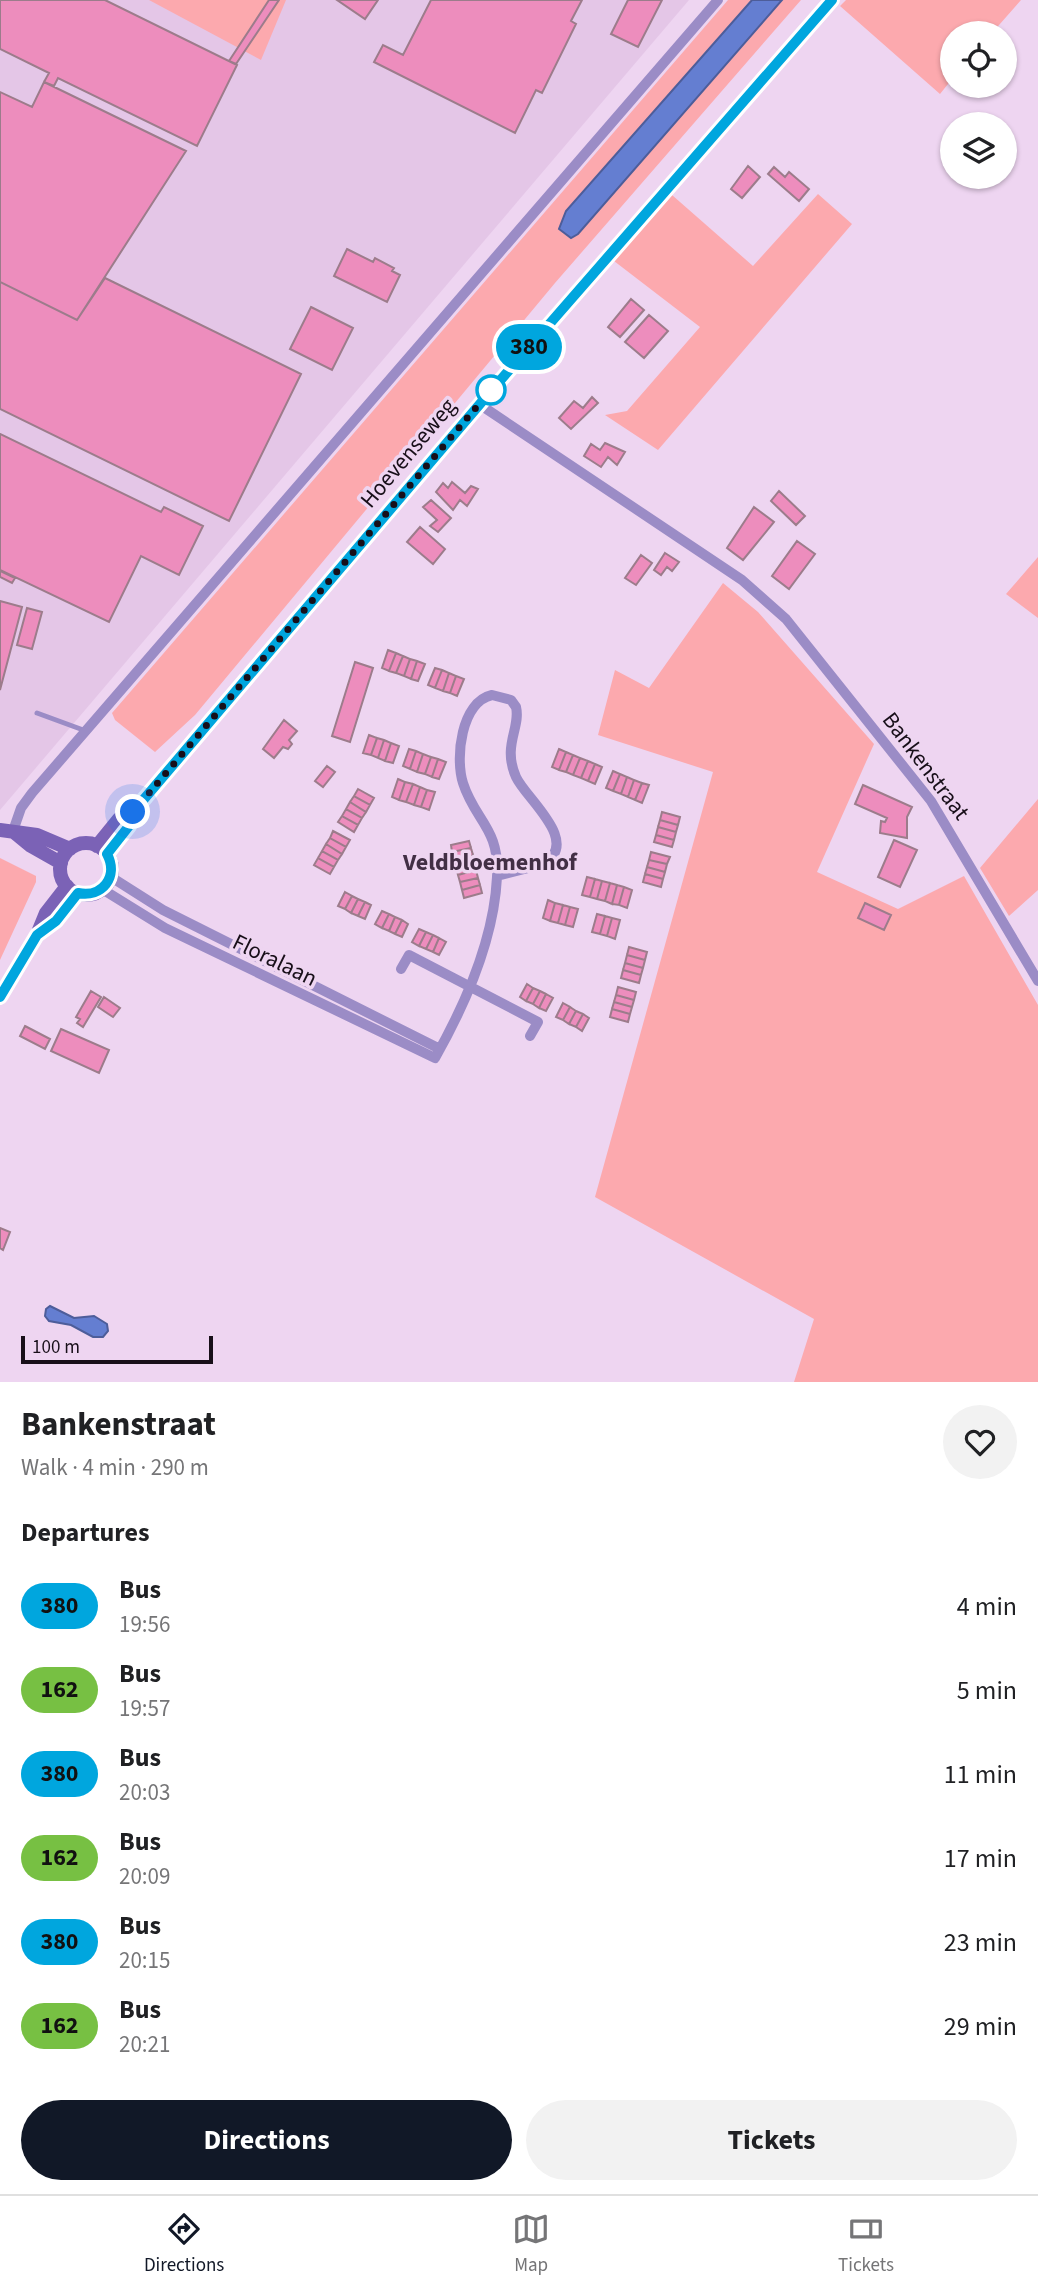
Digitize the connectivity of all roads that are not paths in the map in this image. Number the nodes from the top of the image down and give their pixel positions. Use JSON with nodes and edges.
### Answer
{"nodes":[{"id":1,"x":718,"y":0,"type":"edge"},
{"id":2,"x":832,"y":0,"type":"edge"},
{"id":3,"x":479,"y":404,"type":"junction"},
{"id":4,"x":37,"y":713,"type":"dead end"},
{"id":5,"x":86,"y":731,"type":"junction"},
{"id":6,"x":6,"y":830,"type":"edge"},
{"id":7,"x":70,"y":849,"type":"junction"},
{"id":8,"x":102,"y":850,"type":"junction"},
{"id":9,"x":61,"y":863,"type":"junction"},
{"id":10,"x":498,"y":876,"type":"junction"},
{"id":11,"x":106,"y":883,"type":"junction"},
{"id":12,"x":73,"y":890,"type":"junction"},
{"id":13,"x":401,"y":969,"type":"dead end"},
{"id":14,"x":1038,"y":981,"type":"edge"},
{"id":15,"x":469,"y":985,"type":"junction"},
{"id":16,"x":0,"y":997,"type":"edge"},
{"id":17,"x":530,"y":1036,"type":"dead end"},
{"id":18,"x":438,"y":1054,"type":"junction"}],
"edges":[{"from":1,"to":5,"type":"street"},
{"from":2,"to":3,"type":"main road","name":"Hoevenseweg"},
{"from":3,"to":8,"type":"main road","name":"Hoevenseweg"},
{"from":3,"to":14,"type":"street","name":"Bankenstraat"},
{"from":4,"to":5,"type":"lane"},
{"from":5,"to":6,"type":"street"},
{"from":6,"to":7,"type":"main road"},
{"from":6,"to":9,"type":"main road"},
{"from":7,"to":8,"type":"main road"},
{"from":7,"to":9,"type":"main road"},
{"from":8,"to":11,"type":"main road"},
{"from":9,"to":12,"type":"main road"},
{"from":10,"to":10,"type":"street"},
{"from":10,"to":15,"type":"street"},
{"from":11,"to":12,"type":"main road"},
{"from":11,"to":18,"type":"street","name":"Floralaan"},
{"from":11,"to":18,"type":"street","name":"Floralaan"},
{"from":12,"to":16,"type":"main road"},
{"from":13,"to":15,"type":"street"},
{"from":15,"to":17,"type":"street"},
{"from":15,"to":18,"type":"street"}]}
